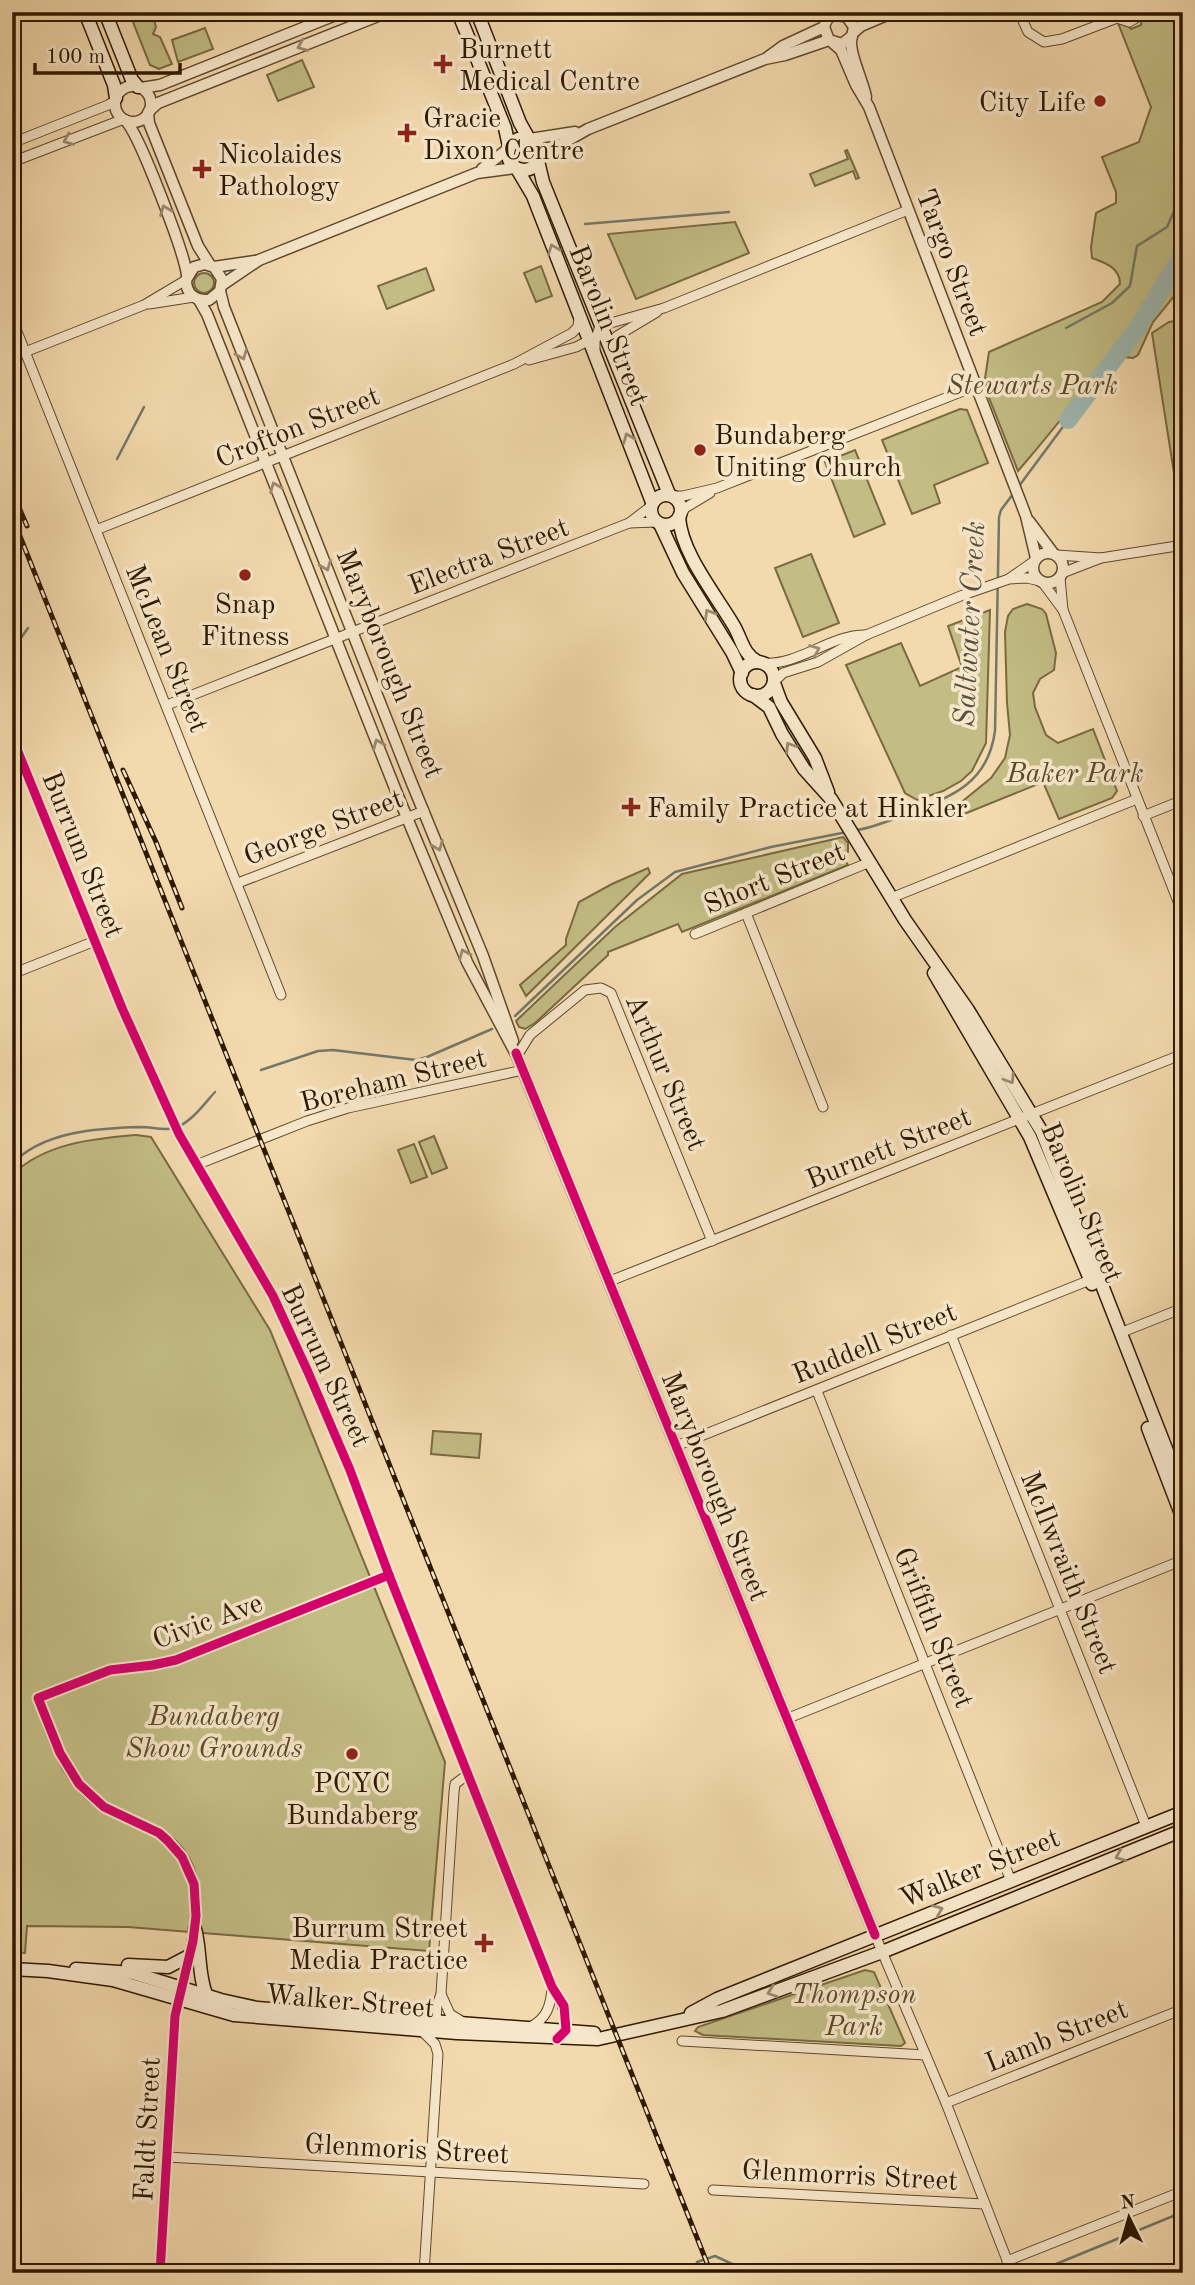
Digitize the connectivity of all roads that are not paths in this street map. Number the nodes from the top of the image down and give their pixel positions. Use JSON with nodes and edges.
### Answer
{"nodes":[{"id":1,"x":85,"y":12,"type":"edge"},
{"id":2,"x":105,"y":12,"type":"edge"},
{"id":3,"x":343,"y":12,"type":"edge"},
{"id":4,"x":388,"y":12,"type":"edge"},
{"id":5,"x":458,"y":12,"type":"edge"},
{"id":6,"x":477,"y":12,"type":"edge"},
{"id":7,"x":869,"y":12,"type":"edge"},
{"id":8,"x":894,"y":12,"type":"edge"},
{"id":9,"x":1019,"y":12,"type":"edge"},
{"id":10,"x":1137,"y":12,"type":"edge"},
{"id":11,"x":844,"y":15,"type":"edge"},
{"id":12,"x":1119,"y":15,"type":"edge"},
{"id":13,"x":321,"y":21,"type":"junction"},
{"id":14,"x":824,"y":21,"type":"edge"},
{"id":15,"x":853,"y":34,"type":"junction"},
{"id":16,"x":327,"y":36,"type":"junction"},
{"id":17,"x":832,"y":42,"type":"junction"},
{"id":18,"x":765,"y":59,"type":"junction"},
{"id":19,"x":179,"y":77,"type":"junction"},
{"id":20,"x":139,"y":88,"type":"junction"},
{"id":21,"x":185,"y":92,"type":"junction"},
{"id":22,"x":116,"y":99,"type":"junction"},
{"id":23,"x":867,"y":103,"type":"junction"},
{"id":24,"x":148,"y":112,"type":"junction"},
{"id":25,"x":125,"y":120,"type":"junction"},
{"id":26,"x":588,"y":129,"type":"junction"},
{"id":27,"x":530,"y":139,"type":"junction"},
{"id":28,"x":12,"y":143,"type":"edge"},
{"id":29,"x":509,"y":148,"type":"junction"},
{"id":30,"x":539,"y":160,"type":"junction"},
{"id":31,"x":12,"y":162,"type":"edge"},
{"id":32,"x":516,"y":168,"type":"junction"},
{"id":33,"x":477,"y":173,"type":"junction"},
{"id":34,"x":908,"y":210,"type":"junction"},
{"id":35,"x":259,"y":260,"type":"junction"},
{"id":36,"x":212,"y":266,"type":"junction"},
{"id":37,"x":187,"y":277,"type":"junction"},
{"id":38,"x":221,"y":288,"type":"junction"},
{"id":39,"x":196,"y":299,"type":"junction"},
{"id":40,"x":144,"y":305,"type":"junction"},
{"id":41,"x":664,"y":308,"type":"junction"},
{"id":42,"x":594,"y":310,"type":"junction"},
{"id":43,"x":578,"y":312,"type":"junction"},
{"id":44,"x":12,"y":319,"type":"edge"},
{"id":45,"x":600,"y":326,"type":"junction"},
{"id":46,"x":590,"y":341,"type":"junction"},
{"id":47,"x":25,"y":352,"type":"junction"},
{"id":48,"x":611,"y":353,"type":"junction"},
{"id":49,"x":595,"y":355,"type":"junction"},
{"id":50,"x":514,"y":364,"type":"junction"},
{"id":51,"x":976,"y":386,"type":"junction"},
{"id":52,"x":282,"y":455,"type":"junction"},
{"id":53,"x":265,"y":462,"type":"junction"},
{"id":54,"x":718,"y":488,"type":"junction"},
{"id":55,"x":671,"y":495,"type":"junction"},
{"id":56,"x":651,"y":504,"type":"junction"},
{"id":57,"x":1025,"y":514,"type":"junction"},
{"id":58,"x":680,"y":516,"type":"junction"},
{"id":59,"x":629,"y":523,"type":"junction"},
{"id":60,"x":659,"y":523,"type":"junction"},
{"id":61,"x":96,"y":530,"type":"junction"},
{"id":62,"x":1183,"y":545,"type":"edge"},
{"id":63,"x":1055,"y":554,"type":"junction"},
{"id":64,"x":1101,"y":558,"type":"junction"},
{"id":65,"x":1035,"y":560,"type":"junction"},
{"id":66,"x":1061,"y":575,"type":"junction"},
{"id":67,"x":1008,"y":579,"type":"junction"},
{"id":68,"x":1041,"y":582,"type":"junction"},
{"id":69,"x":1063,"y":610,"type":"junction"},
{"id":70,"x":353,"y":632,"type":"junction"},
{"id":71,"x":866,"y":635,"type":"junction"},
{"id":72,"x":335,"y":639,"type":"junction"},
{"id":73,"x":761,"y":663,"type":"junction"},
{"id":74,"x":742,"y":673,"type":"junction"},
{"id":75,"x":774,"y":683,"type":"junction"},
{"id":76,"x":753,"y":695,"type":"junction"},
{"id":77,"x":167,"y":705,"type":"junction"},
{"id":78,"x":12,"y":737,"type":"edge"},
{"id":79,"x":23,"y":763,"type":"junction"},
{"id":80,"x":12,"y":767,"type":"edge"},
{"id":81,"x":831,"y":799,"type":"junction"},
{"id":82,"x":1137,"y":799,"type":"junction"},
{"id":83,"x":1183,"y":800,"type":"edge"},
{"id":84,"x":424,"y":811,"type":"junction"},
{"id":85,"x":1143,"y":816,"type":"junction"},
{"id":86,"x":407,"y":817,"type":"junction"},
{"id":87,"x":870,"y":862,"type":"junction"},
{"id":88,"x":238,"y":883,"type":"junction"},
{"id":89,"x":891,"y":898,"type":"junction"},
{"id":90,"x":746,"y":914,"type":"junction"},
{"id":91,"x":1183,"y":914,"type":"edge"},
{"id":92,"x":695,"y":934,"type":"dead end"},
{"id":93,"x":95,"y":941,"type":"junction"},
{"id":94,"x":12,"y":974,"type":"edge"},
{"id":95,"x":281,"y":995,"type":"dead end"},
{"id":96,"x":517,"y":1054,"type":"junction"},
{"id":97,"x":1183,"y":1054,"type":"edge"},
{"id":98,"x":523,"y":1070,"type":"junction"},
{"id":99,"x":824,"y":1107,"type":"dead end"},
{"id":100,"x":1026,"y":1116,"type":"junction"},
{"id":101,"x":196,"y":1165,"type":"junction"},
{"id":102,"x":712,"y":1241,"type":"junction"},
{"id":103,"x":1090,"y":1280,"type":"junction"},
{"id":104,"x":610,"y":1281,"type":"junction"},
{"id":105,"x":1183,"y":1308,"type":"edge"},
{"id":106,"x":1120,"y":1333,"type":"junction"},
{"id":107,"x":951,"y":1335,"type":"junction"},
{"id":108,"x":817,"y":1391,"type":"junction"},
{"id":109,"x":676,"y":1447,"type":"junction"},
{"id":110,"x":1183,"y":1492,"type":"edge"},
{"id":111,"x":1183,"y":1519,"type":"edge"},
{"id":112,"x":1183,"y":1560,"type":"edge"},
{"id":113,"x":389,"y":1575,"type":"junction"},
{"id":114,"x":1060,"y":1609,"type":"junction"},
{"id":115,"x":925,"y":1663,"type":"junction"},
{"id":116,"x":38,"y":1698,"type":"joint"},
{"id":117,"x":786,"y":1718,"type":"junction"},
{"id":118,"x":467,"y":1775,"type":"junction"},
{"id":119,"x":1183,"y":1812,"type":"edge"},
{"id":120,"x":1146,"y":1826,"type":"junction"},
{"id":121,"x":1183,"y":1830,"type":"edge"},
{"id":122,"x":1011,"y":1881,"type":"junction"},
{"id":123,"x":195,"y":1929,"type":"junction"},
{"id":124,"x":875,"y":1935,"type":"junction"},
{"id":125,"x":882,"y":1952,"type":"junction"},
{"id":126,"x":189,"y":1956,"type":"junction"},
{"id":127,"x":12,"y":1969,"type":"edge"},
{"id":128,"x":69,"y":1969,"type":"junction"},
{"id":129,"x":48,"y":1971,"type":"junction"},
{"id":130,"x":552,"y":1987,"type":"junction"},
{"id":131,"x":179,"y":1994,"type":"junction"},
{"id":132,"x":441,"y":1994,"type":"junction"},
{"id":133,"x":207,"y":1996,"type":"junction"},
{"id":134,"x":1183,"y":2009,"type":"edge"},
{"id":135,"x":679,"y":2020,"type":"junction"},
{"id":136,"x":436,"y":2021,"type":"junction"},
{"id":137,"x":530,"y":2027,"type":"junction"},
{"id":138,"x":456,"y":2029,"type":"junction"},
{"id":139,"x":422,"y":2031,"type":"junction"},
{"id":140,"x":561,"y":2035,"type":"junction"},
{"id":141,"x":682,"y":2041,"type":"dead end"},
{"id":142,"x":438,"y":2054,"type":"junction"},
{"id":143,"x":925,"y":2054,"type":"junction"},
{"id":144,"x":946,"y":2103,"type":"junction"},
{"id":145,"x":167,"y":2157,"type":"junction"},
{"id":146,"x":431,"y":2172,"type":"junction"},
{"id":147,"x":644,"y":2185,"type":"dead end"},
{"id":148,"x":713,"y":2190,"type":"dead end"},
{"id":149,"x":1183,"y":2191,"type":"edge"},
{"id":150,"x":984,"y":2204,"type":"junction"},
{"id":151,"x":1007,"y":2260,"type":"junction"},
{"id":152,"x":160,"y":2273,"type":"edge"},
{"id":153,"x":424,"y":2273,"type":"edge"},
{"id":154,"x":1012,"y":2273,"type":"edge"}],
"edges":[{"from":1,"to":22,"type":"main road"},
{"from":2,"to":20,"type":"main road"},
{"from":3,"to":13,"type":"street"},
{"from":4,"to":16,"type":"street"},
{"from":5,"to":29,"type":"main road"},
{"from":6,"to":27,"type":"main road"},
{"from":7,"to":11,"type":"street"},
{"from":8,"to":15,"type":"street"},
{"from":9,"to":12,"type":"street"},
{"from":10,"to":12,"type":"street"},
{"from":11,"to":14,"type":"street"},
{"from":11,"to":15,"type":"street"},
{"from":13,"to":16,"type":"street"},
{"from":13,"to":19,"type":"street"},
{"from":14,"to":17,"type":"street"},
{"from":14,"to":18,"type":"street"},
{"from":15,"to":17,"type":"street"},
{"from":15,"to":23,"type":"street","name":"Targo Street"},
{"from":16,"to":21,"type":"street","one_way":true},
{"from":17,"to":18,"type":"street"},
{"from":17,"to":23,"type":"street","name":"Targo Street"},
{"from":18,"to":26,"type":"street"},
{"from":19,"to":20,"type":"street"},
{"from":19,"to":21,"type":"street"},
{"from":20,"to":22,"type":"street"},
{"from":20,"to":24,"type":"street"},
{"from":21,"to":24,"type":"street"},
{"from":22,"to":25,"type":"street"},
{"from":22,"to":28,"type":"street"},
{"from":23,"to":34,"type":"street","name":"Targo Street"},
{"from":24,"to":25,"type":"street"},
{"from":24,"to":36,"type":"street"},
{"from":25,"to":31,"type":"street","one_way":true},
{"from":37,"to":25,"type":"street","one_way":true},
{"from":26,"to":27,"type":"street"},
{"from":26,"to":30,"type":"street"},
{"from":27,"to":29,"type":"main road"},
{"from":27,"to":30,"type":"main road"},
{"from":29,"to":32,"type":"main road"},
{"from":29,"to":33,"type":"street"},
{"from":30,"to":32,"type":"main road"},
{"from":30,"to":42,"type":"main road","name":"Barolin Street"},
{"from":32,"to":33,"type":"street"},
{"from":43,"to":32,"type":"main road","name":"Barolin Street","one_way":true},
{"from":33,"to":35,"type":"street"},
{"from":34,"to":41,"type":"street"},
{"from":34,"to":51,"type":"street","name":"Targo Street"},
{"from":35,"to":36,"type":"street"},
{"from":35,"to":38,"type":"street"},
{"from":36,"to":37,"type":"street"},
{"from":36,"to":38,"type":"street"},
{"from":37,"to":39,"type":"street"},
{"from":37,"to":40,"type":"street"},
{"from":38,"to":39,"type":"street"},
{"from":38,"to":52,"type":"street","name":"Maryborough Street","one_way":true},
{"from":39,"to":40,"type":"street"},
{"from":39,"to":53,"type":"street","name":"Maryborough Street"},
{"from":40,"to":47,"type":"street"},
{"from":41,"to":45,"type":"street"},
{"from":41,"to":48,"type":"street"},
{"from":42,"to":45,"type":"main road","name":"Barolin Street"},
{"from":42,"to":46,"type":"street"},
{"from":43,"to":46,"type":"main road","name":"Barolin Street"},
{"from":43,"to":50,"type":"street","name":"Crofton Street"},
{"from":44,"to":47,"type":"street","name":"McLean Street"},
{"from":45,"to":48,"type":"main road","name":"Barolin Street"},
{"from":45,"to":49,"type":"street"},
{"from":46,"to":49,"type":"main road","name":"Barolin Street"},
{"from":46,"to":50,"type":"street","name":"Crofton Street"},
{"from":47,"to":61,"type":"street","name":"McLean Street"},
{"from":48,"to":55,"type":"main road","name":"Barolin Street"},
{"from":56,"to":49,"type":"main road","name":"Barolin Street","one_way":true},
{"from":50,"to":52,"type":"street","name":"Crofton Street"},
{"from":51,"to":54,"type":"street"},
{"from":51,"to":57,"type":"street","name":"Targo Street"},
{"from":52,"to":53,"type":"street","name":"Crofton Street"},
{"from":52,"to":70,"type":"street","name":"Maryborough Street","one_way":true},
{"from":53,"to":61,"type":"street","name":"Crofton Street"},
{"from":72,"to":53,"type":"street","name":"Maryborough Street","one_way":true},
{"from":54,"to":55,"type":"street"},
{"from":54,"to":58,"type":"street"},
{"from":55,"to":56,"type":"main road"},
{"from":55,"to":58,"type":"main road"},
{"from":56,"to":59,"type":"street","name":"Electra Street"},
{"from":56,"to":60,"type":"main road"},
{"from":57,"to":63,"type":"street","name":"Targo Street"},
{"from":57,"to":65,"type":"street","name":"Targo Street"},
{"from":58,"to":60,"type":"main road"},
{"from":58,"to":73,"type":"main road"},
{"from":59,"to":60,"type":"street","name":"Electra Street"},
{"from":59,"to":70,"type":"street","name":"Electra Street"},
{"from":74,"to":60,"type":"main road","one_way":true},
{"from":61,"to":77,"type":"street","name":"McLean Street"},
{"from":62,"to":64,"type":"street"},
{"from":63,"to":64,"type":"street"},
{"from":63,"to":65,"type":"street"},
{"from":63,"to":66,"type":"street"},
{"from":64,"to":66,"type":"street"},
{"from":65,"to":67,"type":"street"},
{"from":65,"to":68,"type":"street"},
{"from":66,"to":68,"type":"street"},
{"from":66,"to":69,"type":"street"},
{"from":67,"to":68,"type":"street"},
{"from":67,"to":71,"type":"street"},
{"from":68,"to":69,"type":"street"},
{"from":69,"to":82,"type":"street"},
{"from":70,"to":72,"type":"street","name":"Electra Street"},
{"from":70,"to":84,"type":"street","name":"Maryborough Street"},
{"from":73,"to":71,"type":"street","one_way":true},
{"from":71,"to":75,"type":"street"},
{"from":72,"to":77,"type":"street","name":"Electra Street"},
{"from":86,"to":72,"type":"street","name":"Maryborough Street","one_way":true},
{"from":73,"to":74,"type":"main road"},
{"from":73,"to":75,"type":"main road"},
{"from":74,"to":76,"type":"main road"},
{"from":75,"to":76,"type":"main road"},
{"from":75,"to":81,"type":"main road","name":"Barolin Street"},
{"from":81,"to":76,"type":"main road","name":"Barolin Street","one_way":true},
{"from":77,"to":88,"type":"street","name":"McLean Street"},
{"from":78,"to":79,"type":"street","name":"Burrum Street"},
{"from":79,"to":80,"type":"street"},
{"from":79,"to":93,"type":"street","name":"Burrum Street"},
{"from":81,"to":87,"type":"main road","name":"Barolin Street"},
{"from":82,"to":85,"type":"street"},
{"from":82,"to":89,"type":"street"},
{"from":83,"to":85,"type":"street"},
{"from":84,"to":86,"type":"street","name":"George Street"},
{"from":84,"to":96,"type":"street","name":"Maryborough Street","one_way":true},
{"from":85,"to":91,"type":"street"},
{"from":86,"to":88,"type":"street","name":"George Street"},
{"from":96,"to":86,"type":"street","name":"Maryborough Street","one_way":true},
{"from":87,"to":89,"type":"main road","name":"Barolin Street"},
{"from":87,"to":90,"type":"street","name":"Short Street"},
{"from":88,"to":95,"type":"street","name":"McLean Street"},
{"from":89,"to":100,"type":"main road","name":"Barolin Street"},
{"from":90,"to":92,"type":"street","name":"Short Street"},
{"from":90,"to":99,"type":"street"},
{"from":93,"to":94,"type":"street"},
{"from":93,"to":101,"type":"street","name":"Burrum Street"},
{"from":96,"to":98,"type":"street","name":"Maryborough Street"},
{"from":96,"to":102,"type":"street","name":"Arthur Street"},
{"from":97,"to":100,"type":"street","name":"Burnett Street"},
{"from":98,"to":101,"type":"street","name":"Boreham Street"},
{"from":98,"to":104,"type":"street","name":"Maryborough Street"},
{"from":100,"to":102,"type":"street","name":"Burnett Street"},
{"from":100,"to":103,"type":"main road","name":"Barolin Street"},
{"from":100,"to":106,"type":"main road","name":"Barolin Street"},
{"from":101,"to":113,"type":"street","name":"Burrum Street"},
{"from":102,"to":104,"type":"street","name":"Burnett Street"},
{"from":103,"to":107,"type":"street","name":"Ruddell Street"},
{"from":103,"to":111,"type":"main road","name":"Barolin Street"},
{"from":104,"to":109,"type":"street","name":"Maryborough Street"},
{"from":105,"to":106,"type":"street"},
{"from":106,"to":110,"type":"main road","name":"Barolin Street"},
{"from":107,"to":108,"type":"street","name":"Ruddell Street"},
{"from":107,"to":114,"type":"street","name":"McIlwraith Street"},
{"from":108,"to":109,"type":"street","name":"Ruddell Street"},
{"from":108,"to":115,"type":"street","name":"Griffith Street"},
{"from":109,"to":117,"type":"street","name":"Maryborough Street"},
{"from":112,"to":114,"type":"street"},
{"from":113,"to":116,"type":"street","name":"Civic Ave"},
{"from":113,"to":118,"type":"street","name":"Burrum Street"},
{"from":114,"to":115,"type":"street"},
{"from":114,"to":120,"type":"street","name":"McIlwraith Street"},
{"from":115,"to":117,"type":"street"},
{"from":115,"to":122,"type":"street","name":"Griffith Street"},
{"from":116,"to":123,"type":"street","name":"Faldt Street"},
{"from":117,"to":124,"type":"street","name":"Maryborough Street"},
{"from":118,"to":130,"type":"street","name":"Burrum Street"},
{"from":118,"to":132,"type":"street"},
{"from":119,"to":120,"type":"main road","name":"Walker Street"},
{"from":120,"to":122,"type":"main road","name":"Walker Street"},
{"from":121,"to":125,"type":"main road","name":"Walker Street","one_way":true},
{"from":124,"to":122,"type":"main road","name":"Walker Street","one_way":true},
{"from":123,"to":126,"type":"street","name":"Faldt Street"},
{"from":123,"to":133,"type":"main road"},
{"from":124,"to":125,"type":"street","name":"Maryborough Street"},
{"from":124,"to":135,"type":"main road","name":"Walker Street"},
{"from":125,"to":135,"type":"main road","name":"Walker Street","one_way":true},
{"from":125,"to":143,"type":"street","name":"Maryborough Street"},
{"from":126,"to":128,"type":"main road"},
{"from":126,"to":131,"type":"street","name":"Faldt Street"},
{"from":127,"to":129,"type":"main road","name":"Walker Street"},
{"from":128,"to":129,"type":"main road","name":"Walker Street"},
{"from":128,"to":131,"type":"main road","name":"Walker Street"},
{"from":129,"to":131,"type":"main road","name":"Walker Street"},
{"from":130,"to":137,"type":"street"},
{"from":130,"to":140,"type":"street","name":"Burrum Street"},
{"from":131,"to":133,"type":"main road","name":"Walker Street"},
{"from":131,"to":139,"type":"main road","name":"Walker Street"},
{"from":131,"to":145,"type":"street","name":"Faldt Street"},
{"from":132,"to":136,"type":"street"},
{"from":132,"to":138,"type":"street"},
{"from":133,"to":136,"type":"main road","name":"Walker Street"},
{"from":134,"to":144,"type":"street","name":"Lamb Street"},
{"from":135,"to":140,"type":"main road","name":"Walker Street"},
{"from":136,"to":138,"type":"main road","name":"Walker Street"},
{"from":136,"to":138,"type":"street"},
{"from":137,"to":138,"type":"main road","name":"Walker Street"},
{"from":137,"to":140,"type":"main road","name":"Walker Street"},
{"from":138,"to":139,"type":"main road","name":"Walker Street"},
{"from":138,"to":140,"type":"main road","name":"Walker Street"},
{"from":138,"to":142,"type":"street"},
{"from":139,"to":142,"type":"street"},
{"from":141,"to":143,"type":"street"},
{"from":142,"to":146,"type":"street"},
{"from":143,"to":144,"type":"street","name":"Maryborough Street"},
{"from":144,"to":150,"type":"street","name":"Maryborough Street"},
{"from":145,"to":146,"type":"street","name":"Glenmoris Street"},
{"from":145,"to":152,"type":"street","name":"Faldt Street"},
{"from":146,"to":147,"type":"street","name":"Glenmoris Street"},
{"from":146,"to":153,"type":"street"},
{"from":148,"to":150,"type":"street","name":"Glenmorris Street"},
{"from":149,"to":151,"type":"street"},
{"from":150,"to":151,"type":"street","name":"Maryborough Street"},
{"from":151,"to":154,"type":"street","name":"Maryborough Street"}]}
